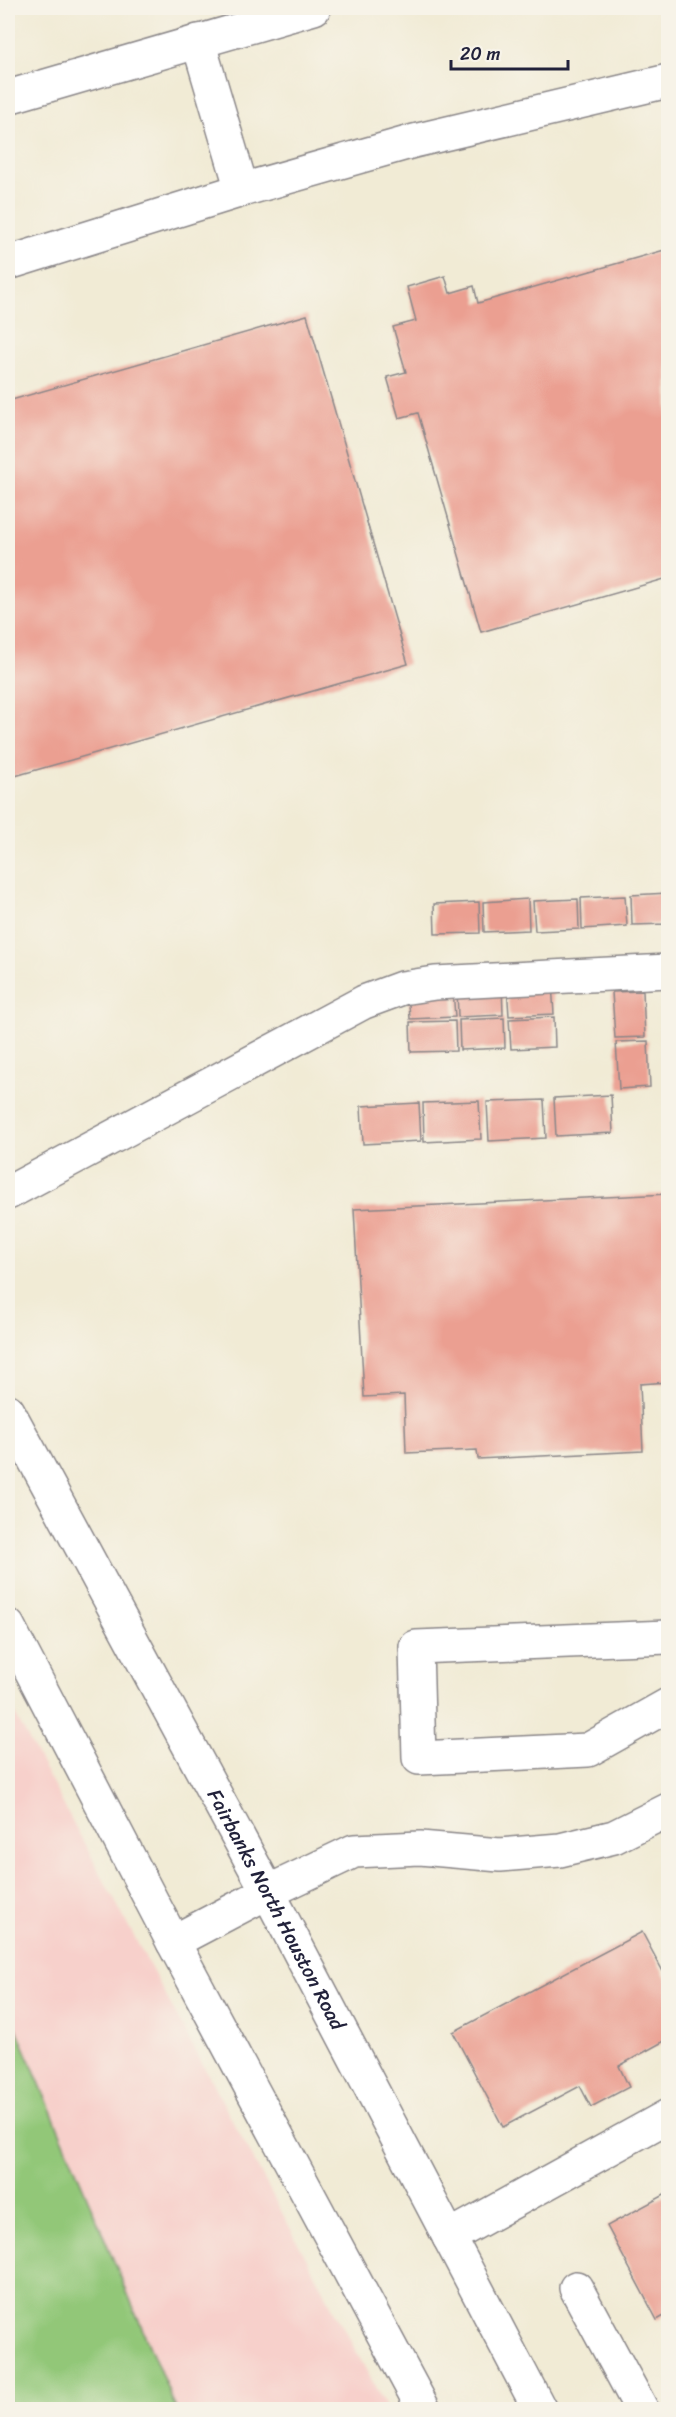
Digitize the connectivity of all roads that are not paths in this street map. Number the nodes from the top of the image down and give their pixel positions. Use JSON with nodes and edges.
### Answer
{"nodes":[{"id":1,"x":314,"y":8,"type":"edge"},
{"id":2,"x":198,"y":40,"type":"junction"},
{"id":3,"x":669,"y":81,"type":"edge"},
{"id":4,"x":8,"y":97,"type":"edge"},
{"id":5,"x":242,"y":190,"type":"junction"},
{"id":6,"x":8,"y":263,"type":"edge"},
{"id":7,"x":669,"y":971,"type":"edge"},
{"id":8,"x":8,"y":1193,"type":"edge"},
{"id":9,"x":8,"y":1411,"type":"edge"},
{"id":10,"x":8,"y":1626,"type":"edge"},
{"id":11,"x":668,"y":1642,"type":"edge"},
{"id":12,"x":669,"y":1705,"type":"edge"},
{"id":13,"x":669,"y":1810,"type":"edge"},
{"id":14,"x":268,"y":1892,"type":"junction"},
{"id":15,"x":173,"y":1942,"type":"junction"},
{"id":16,"x":669,"y":2116,"type":"edge"},
{"id":17,"x":449,"y":2237,"type":"junction"},
{"id":18,"x":576,"y":2288,"type":"dead end"},
{"id":19,"x":424,"y":2409,"type":"edge"},
{"id":20,"x":540,"y":2409,"type":"edge"},
{"id":21,"x":642,"y":2409,"type":"edge"}],
"edges":[{"from":1,"to":2,"type":"main road"},
{"from":2,"to":4,"type":"main road"},
{"from":2,"to":5,"type":"main road"},
{"from":3,"to":5,"type":"main road"},
{"from":5,"to":6,"type":"main road"},
{"from":7,"to":8,"type":"main road"},
{"from":9,"to":14,"type":"main road","name":"Fairbanks North Houston Road"},
{"from":10,"to":15,"type":"main road"},
{"from":11,"to":12,"type":"main road"},
{"from":13,"to":14,"type":"main road"},
{"from":14,"to":15,"type":"main road"},
{"from":14,"to":17,"type":"main road","name":"Fairbanks North Houston Road"},
{"from":15,"to":19,"type":"main road"},
{"from":16,"to":17,"type":"main road"},
{"from":17,"to":20,"type":"main road","name":"Fairbanks North Houston Road"},
{"from":18,"to":21,"type":"main road"}]}
